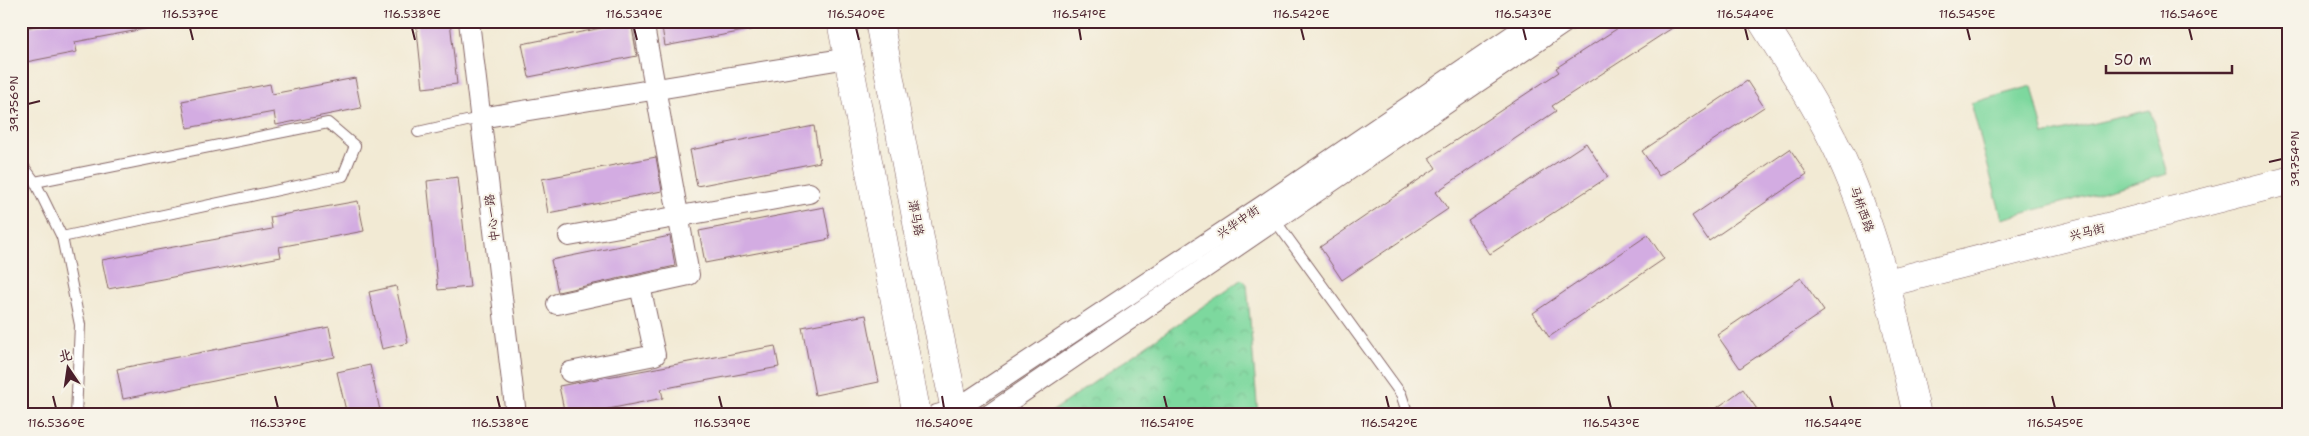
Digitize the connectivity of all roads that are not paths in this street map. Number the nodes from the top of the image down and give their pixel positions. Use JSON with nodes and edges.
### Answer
{"nodes":[{"id":1,"x":469,"y":21,"type":"edge"},
{"id":2,"x":643,"y":21,"type":"edge"},
{"id":3,"x":841,"y":21,"type":"edge"},
{"id":4,"x":879,"y":21,"type":"edge"},
{"id":5,"x":1534,"y":21,"type":"edge"},
{"id":6,"x":1567,"y":21,"type":"edge"},
{"id":7,"x":1762,"y":21,"type":"edge"},
{"id":8,"x":848,"y":58,"type":"junction"},
{"id":9,"x":656,"y":90,"type":"junction"},
{"id":10,"x":480,"y":118,"type":"junction"},
{"id":11,"x":418,"y":132,"type":"dead end"},
{"id":12,"x":21,"y":163,"type":"edge"},
{"id":13,"x":2288,"y":180,"type":"edge"},
{"id":14,"x":35,"y":182,"type":"junction"},
{"id":15,"x":809,"y":193,"type":"dead end"},
{"id":16,"x":677,"y":215,"type":"junction"},
{"id":17,"x":1274,"y":219,"type":"junction"},
{"id":18,"x":569,"y":236,"type":"dead end"},
{"id":19,"x":62,"y":237,"type":"junction"},
{"id":20,"x":1886,"y":283,"type":"junction"},
{"id":21,"x":640,"y":286,"type":"junction"},
{"id":22,"x":557,"y":304,"type":"dead end"},
{"id":23,"x":570,"y":372,"type":"dead end"},
{"id":24,"x":950,"y":413,"type":"edge"},
{"id":25,"x":76,"y":415,"type":"edge"},
{"id":26,"x":516,"y":415,"type":"edge"},
{"id":27,"x":917,"y":415,"type":"edge"},
{"id":28,"x":989,"y":415,"type":"edge"},
{"id":29,"x":1408,"y":415,"type":"edge"},
{"id":30,"x":1917,"y":415,"type":"edge"}],
"edges":[{"from":1,"to":10,"type":"street","name":"中心一路"},
{"from":2,"to":9,"type":"street"},
{"from":3,"to":8,"type":"street"},
{"from":4,"to":24,"type":"street","name":"漷马路"},
{"from":5,"to":24,"type":"street","name":"兴华中街"},
{"from":6,"to":17,"type":"street","name":"兴华中街"},
{"from":7,"to":20,"type":"street","name":"马桥西路"},
{"from":8,"to":9,"type":"street"},
{"from":8,"to":27,"type":"street"},
{"from":9,"to":10,"type":"street"},
{"from":9,"to":16,"type":"street"},
{"from":10,"to":11,"type":"lane"},
{"from":10,"to":26,"type":"street","name":"中心一路"},
{"from":12,"to":14,"type":"lane"},
{"from":13,"to":20,"type":"street","name":"兴马街"},
{"from":14,"to":19,"type":"lane"},
{"from":14,"to":19,"type":"lane"},
{"from":15,"to":16,"type":"street"},
{"from":16,"to":18,"type":"street"},
{"from":16,"to":21,"type":"street"},
{"from":17,"to":28,"type":"street","name":"兴华中街"},
{"from":17,"to":29,"type":"lane"},
{"from":19,"to":25,"type":"lane"},
{"from":20,"to":30,"type":"street","name":"马桥西路"},
{"from":21,"to":22,"type":"street"},
{"from":21,"to":23,"type":"street"}]}
